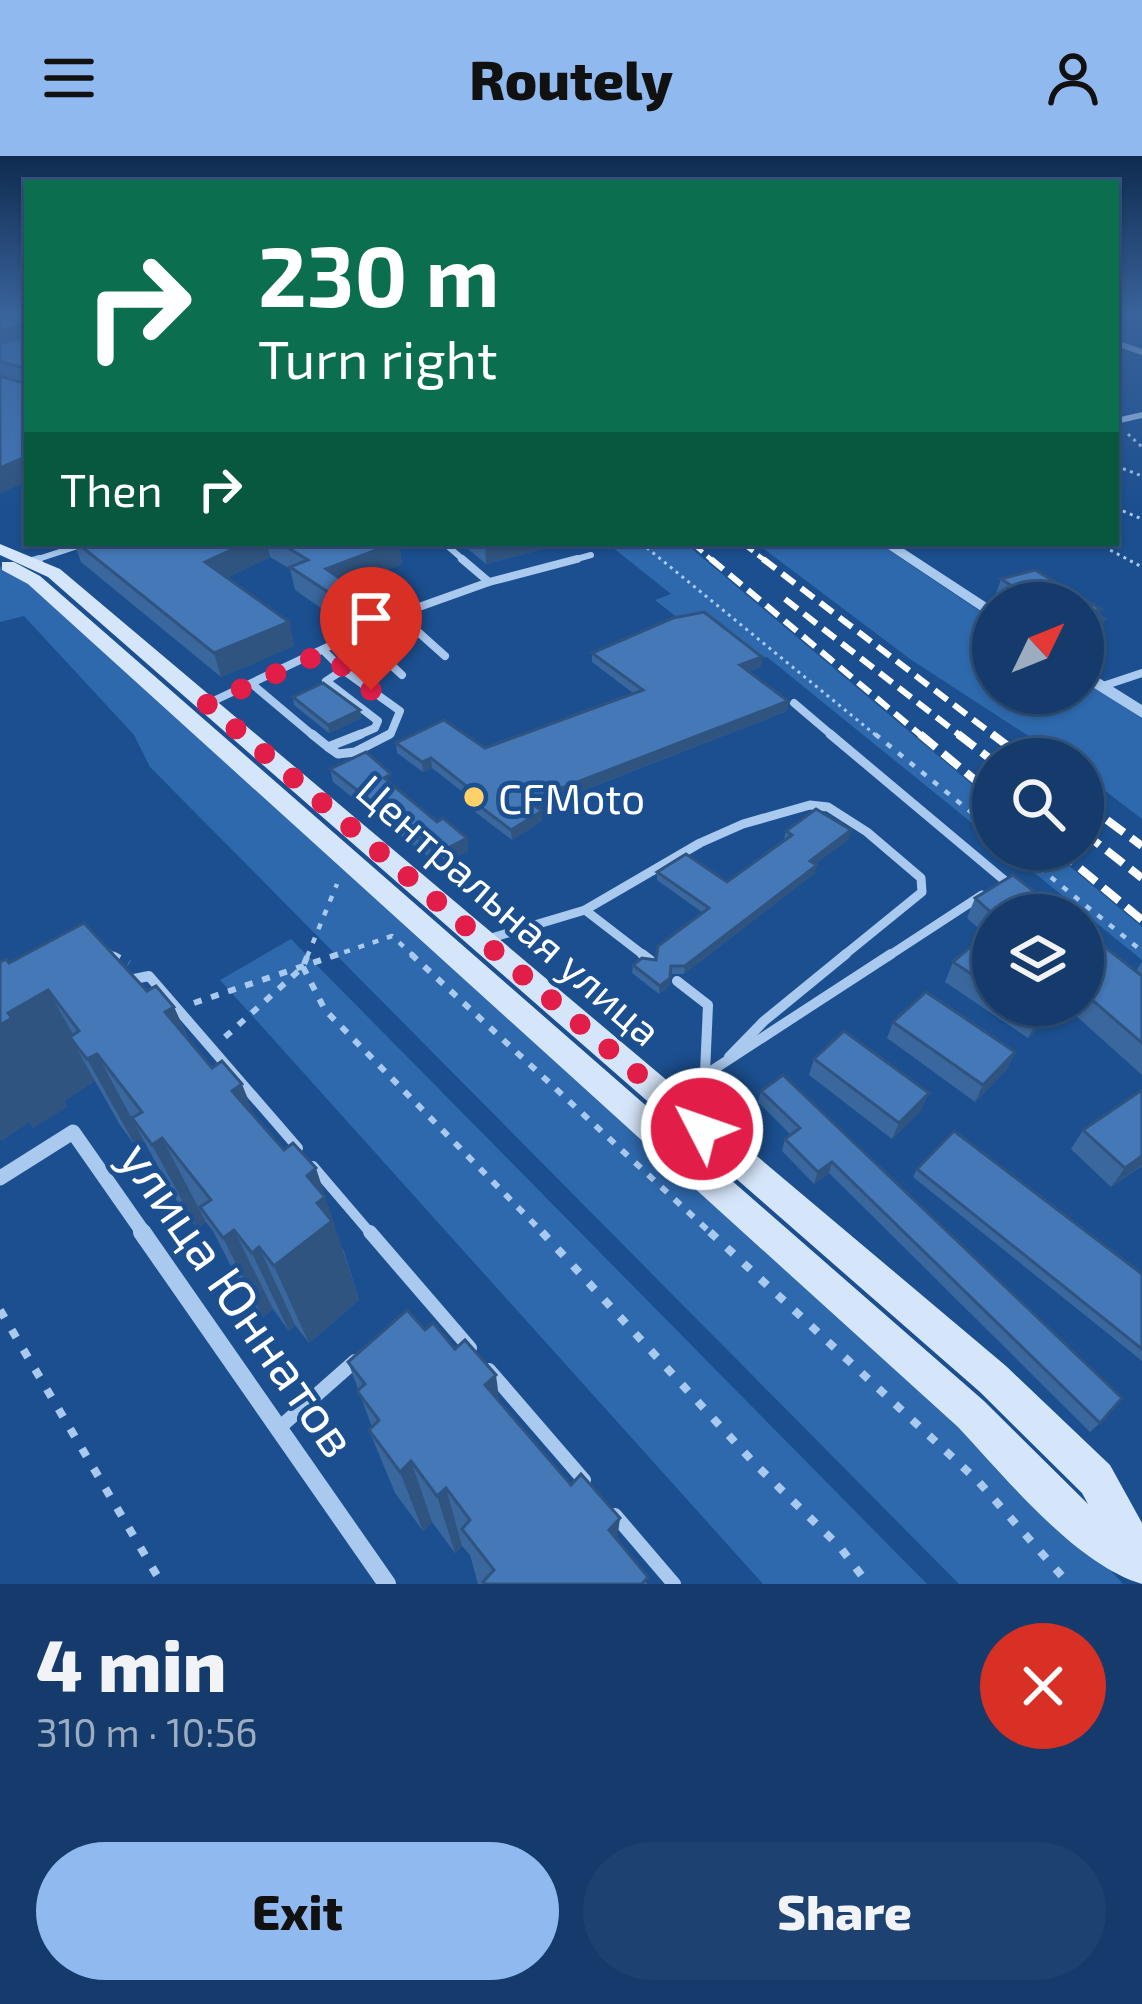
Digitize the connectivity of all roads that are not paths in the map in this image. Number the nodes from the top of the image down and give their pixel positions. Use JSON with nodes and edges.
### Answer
{"nodes":[{"id":1,"x":78,"y":546,"type":"edge"},
{"id":2,"x":447,"y":546,"type":"edge"},
{"id":3,"x":891,"y":546,"type":"edge"},
{"id":4,"x":0,"y":549,"type":"edge"},
{"id":5,"x":591,"y":555,"type":"dead end"},
{"id":6,"x":32,"y":561,"type":"junction"},
{"id":7,"x":0,"y":563,"type":"edge"},
{"id":8,"x":489,"y":582,"type":"junction"},
{"id":9,"x":972,"y":600,"type":"edge"},
{"id":10,"x":398,"y":614,"type":"junction"},
{"id":11,"x":358,"y":634,"type":"junction"},
{"id":12,"x":325,"y":652,"type":"junction"},
{"id":13,"x":446,"y":656,"type":"dead end"},
{"id":14,"x":344,"y":670,"type":"junction"},
{"id":15,"x":1142,"y":673,"type":"edge"},
{"id":16,"x":402,"y":675,"type":"dead end"},
{"id":17,"x":326,"y":681,"type":"junction"},
{"id":18,"x":252,"y":684,"type":"junction"},
{"id":19,"x":1104,"y":685,"type":"edge"},
{"id":20,"x":1104,"y":687,"type":"edge"},
{"id":21,"x":309,"y":689,"type":"edge"},
{"id":22,"x":293,"y":697,"type":"edge"},
{"id":23,"x":794,"y":703,"type":"dead end"},
{"id":24,"x":207,"y":704,"type":"junction"},
{"id":25,"x":276,"y":704,"type":"junction"},
{"id":26,"x":1142,"y":712,"type":"edge"},
{"id":27,"x":328,"y":746,"type":"junction"},
{"id":28,"x":1008,"y":883,"type":"junction"},
{"id":29,"x":1021,"y":894,"type":"edge"},
{"id":30,"x":585,"y":910,"type":"junction"},
{"id":31,"x":469,"y":948,"type":"junction"},
{"id":32,"x":650,"y":960,"type":"edge"},
{"id":33,"x":676,"y":981,"type":"edge"},
{"id":34,"x":111,"y":988,"type":"edge"},
{"id":35,"x":729,"y":1057,"type":"junction"},
{"id":36,"x":705,"y":1075,"type":"junction"},
{"id":37,"x":702,"y":1129,"type":"junction"},
{"id":38,"x":0,"y":1178,"type":"edge"},
{"id":39,"x":428,"y":1299,"type":"junction"},
{"id":40,"x":411,"y":1313,"type":"edge"},
{"id":41,"x":361,"y":1356,"type":"edge"},
{"id":42,"x":278,"y":1428,"type":"junction"},
{"id":43,"x":1142,"y":1565,"type":"edge"},
{"id":44,"x":387,"y":1584,"type":"edge"},
{"id":45,"x":674,"y":1584,"type":"edge"}],
"edges":[{"from":1,"to":6,"type":"lane"},
{"from":2,"to":8,"type":"lane"},
{"from":3,"to":9,"type":"street"},
{"from":4,"to":6,"type":"main road","name":"Центральная улица"},
{"from":5,"to":8,"type":"lane"},
{"from":6,"to":24,"type":"main road","name":"Центральная улица"},
{"from":7,"to":31,"type":"main road","name":"Центральная улица"},
{"from":8,"to":10,"type":"lane"},
{"from":10,"to":11,"type":"lane"},
{"from":10,"to":13,"type":"lane"},
{"from":11,"to":12,"type":"lane"},
{"from":11,"to":16,"type":"lane"},
{"from":12,"to":14,"type":"lane"},
{"from":12,"to":18,"type":"lane"},
{"from":14,"to":17,"type":"lane"},
{"from":14,"to":27,"type":"lane"},
{"from":15,"to":19,"type":"lane"},
{"from":17,"to":21,"type":"lane"},
{"from":17,"to":27,"type":"lane"},
{"from":18,"to":24,"type":"lane"},
{"from":18,"to":25,"type":"lane"},
{"from":20,"to":26,"type":"street"},
{"from":22,"to":25,"type":"lane"},
{"from":23,"to":28,"type":"lane"},
{"from":24,"to":31,"type":"main road","name":"Центральная улица"},
{"from":25,"to":27,"type":"lane"},
{"from":28,"to":29,"type":"lane"},
{"from":28,"to":35,"type":"lane"},
{"from":30,"to":31,"type":"lane"},
{"from":30,"to":32,"type":"lane"},
{"from":30,"to":35,"type":"lane"},
{"from":31,"to":37,"type":"main road","name":"Центральная улица"},
{"from":31,"to":43,"type":"main road","name":"Центральная улица"},
{"from":33,"to":36,"type":"lane"},
{"from":34,"to":39,"type":"lane"},
{"from":35,"to":36,"type":"lane"},
{"from":36,"to":37,"type":"lane"},
{"from":37,"to":43,"type":"main road","name":"Центральная улица"},
{"from":38,"to":42,"type":"street","name":"улица Юннатов"},
{"from":39,"to":40,"type":"lane"},
{"from":39,"to":45,"type":"lane"},
{"from":41,"to":42,"type":"lane"},
{"from":42,"to":44,"type":"street","name":"улица Юннатов"}]}
